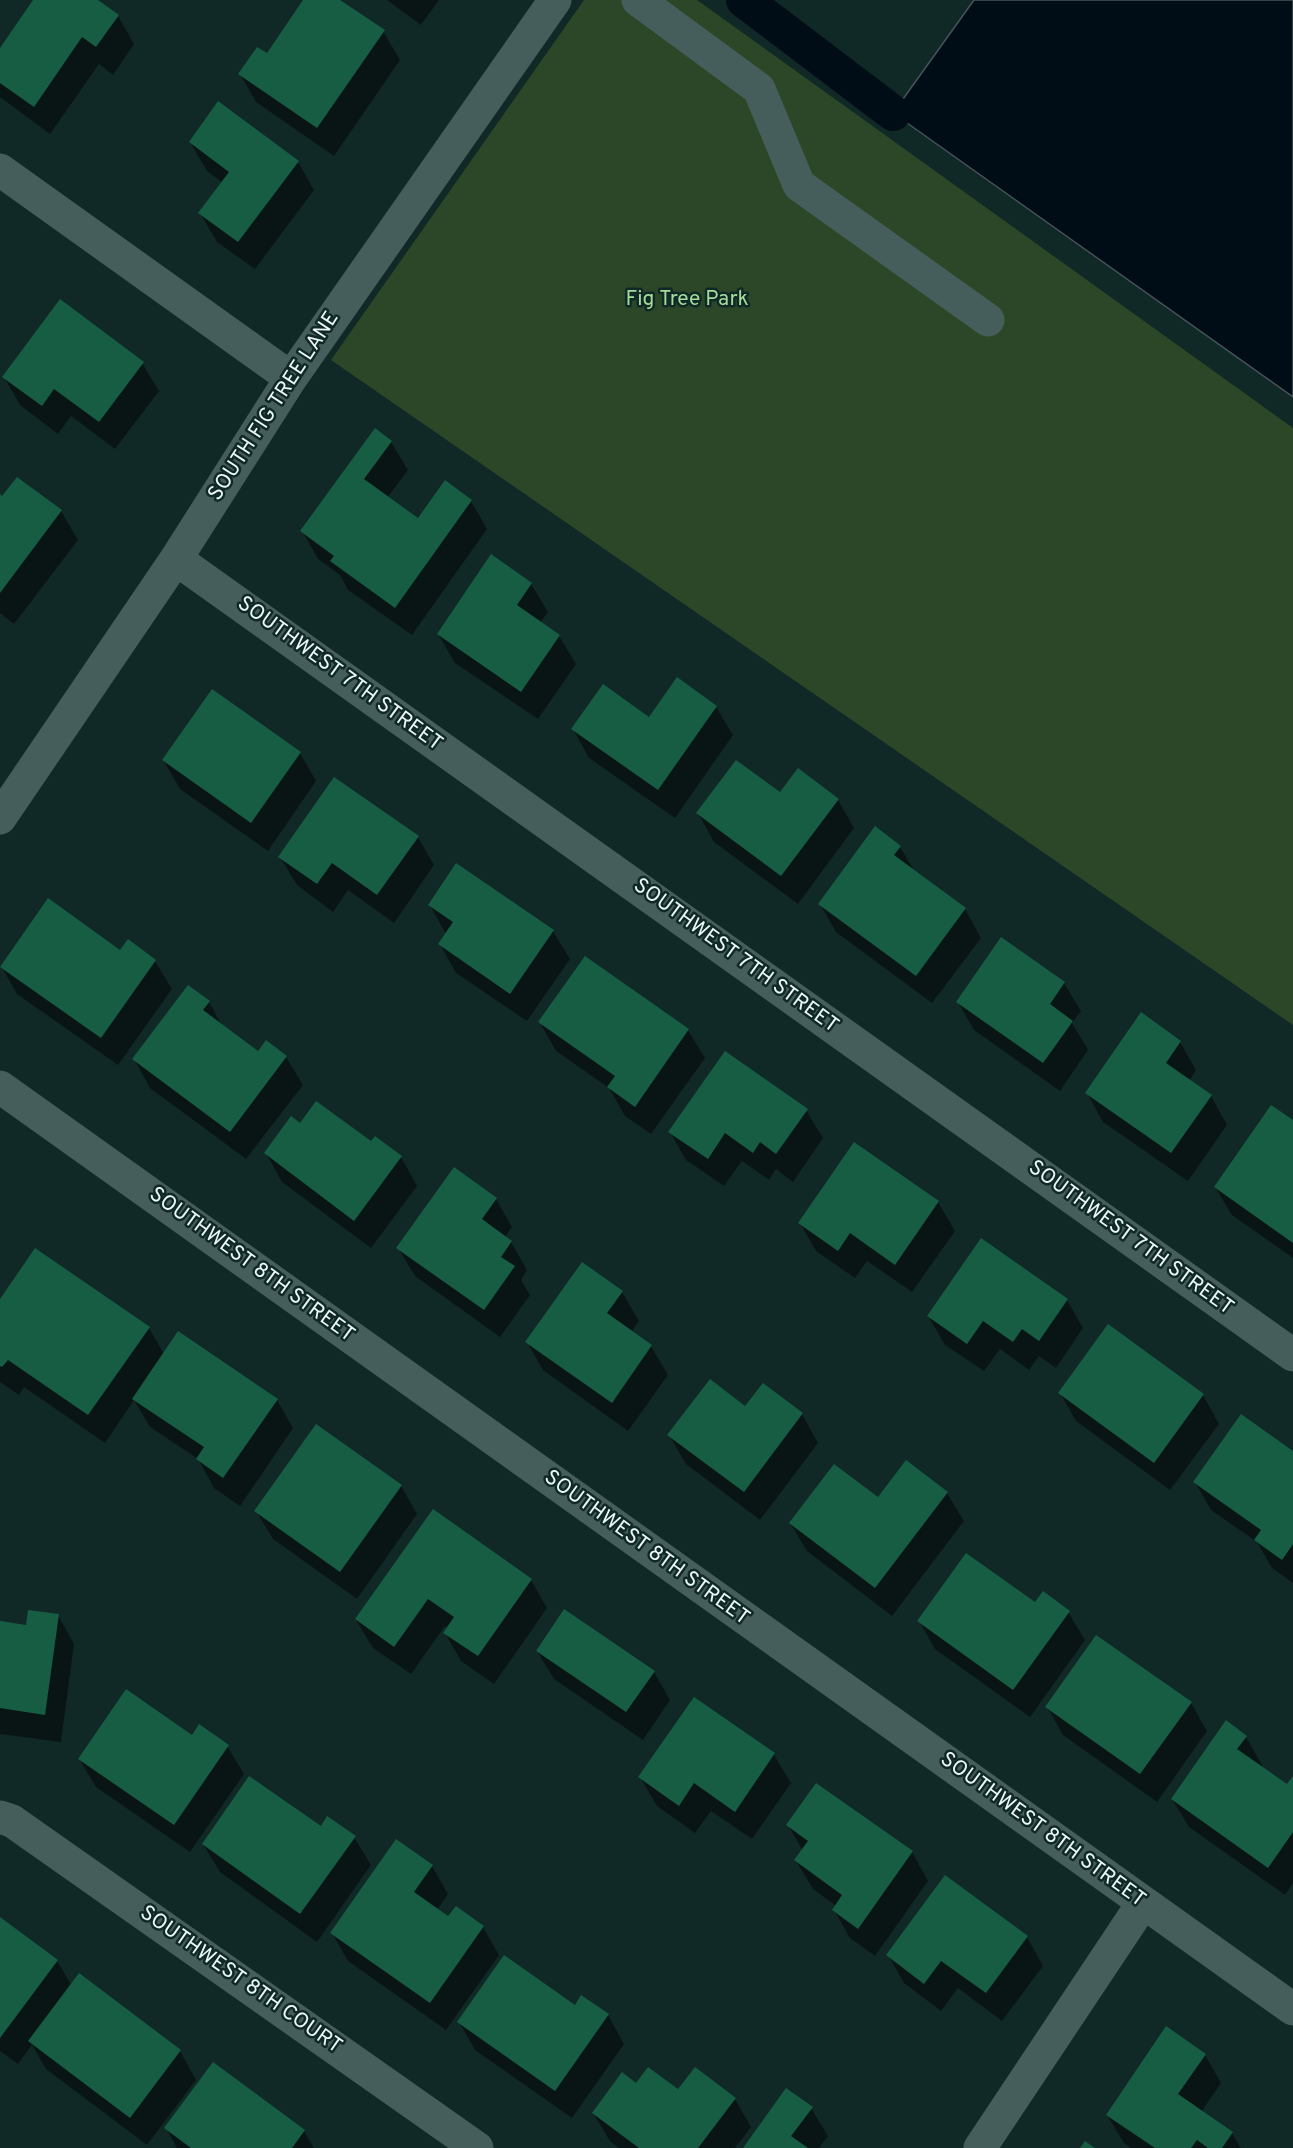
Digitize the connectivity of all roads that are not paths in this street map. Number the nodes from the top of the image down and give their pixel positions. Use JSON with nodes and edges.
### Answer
{"nodes":[{"id":1,"x":555,"y":0,"type":"edge"},
{"id":2,"x":638,"y":0,"type":"edge"},
{"id":3,"x":0,"y":170,"type":"edge"},
{"id":4,"x":988,"y":320,"type":"dead end"},
{"id":5,"x":291,"y":378,"type":"junction"},
{"id":6,"x":176,"y":559,"type":"junction"},
{"id":7,"x":0,"y":819,"type":"edge"},
{"id":8,"x":0,"y":1087,"type":"edge"},
{"id":9,"x":1293,"y":1355,"type":"edge"},
{"id":10,"x":0,"y":1817,"type":"edge"},
{"id":11,"x":1143,"y":1903,"type":"junction"},
{"id":12,"x":1293,"y":2009,"type":"edge"},
{"id":13,"x":477,"y":2148,"type":"edge"},
{"id":14,"x":980,"y":2148,"type":"edge"}],
"edges":[{"from":1,"to":5,"type":"street","name":"SOUTH FIG TREE LANE"},
{"from":2,"to":4,"type":"street"},
{"from":3,"to":5,"type":"street"},
{"from":5,"to":6,"type":"street","name":"SOUTH FIG TREE LANE"},
{"from":6,"to":7,"type":"street","name":"SOUTH FIG TREE LANE"},
{"from":6,"to":9,"type":"street","name":"SOUTHWEST 7TH STREET"},
{"from":8,"to":11,"type":"street","name":"SOUTHWEST 8TH STREET"},
{"from":10,"to":13,"type":"street","name":"SOUTHWEST 8TH COURT"},
{"from":11,"to":12,"type":"street","name":"SOUTHWEST 8TH STREET"},
{"from":11,"to":14,"type":"street"}]}
